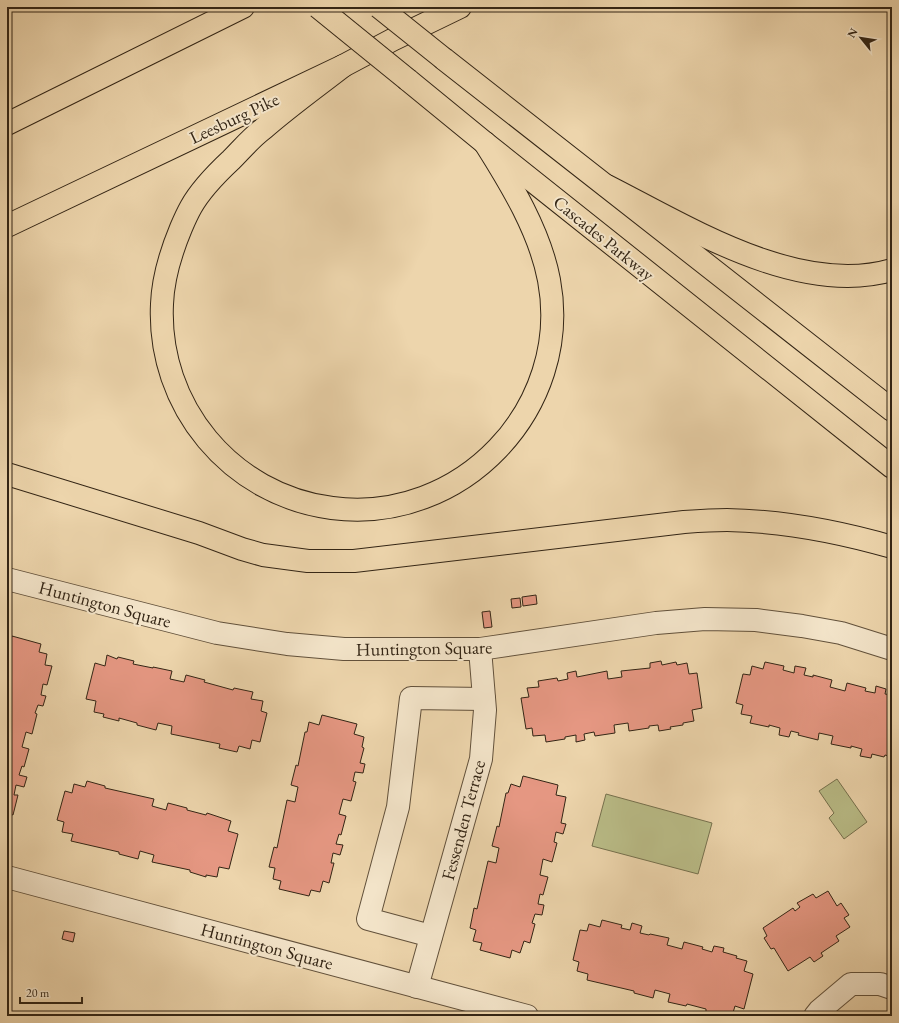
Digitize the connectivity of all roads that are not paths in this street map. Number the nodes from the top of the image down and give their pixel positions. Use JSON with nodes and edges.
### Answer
{"nodes":[{"id":1,"x":244,"y":7,"type":"edge"},
{"id":2,"x":318,"y":7,"type":"edge"},
{"id":3,"x":379,"y":7,"type":"edge"},
{"id":4,"x":460,"y":7,"type":"edge"},
{"id":5,"x":343,"y":66,"type":"junction"},
{"id":6,"x":98,"y":78,"type":"junction"},
{"id":7,"x":7,"y":111,"type":"edge"},
{"id":8,"x":7,"y":124,"type":"edge"},
{"id":9,"x":485,"y":143,"type":"junction"},
{"id":10,"x":606,"y":186,"type":"junction"},
{"id":11,"x":7,"y":226,"type":"edge"},
{"id":12,"x":892,"y":270,"type":"edge"},
{"id":13,"x":892,"y":410,"type":"edge"},
{"id":14,"x":892,"y":467,"type":"edge"},
{"id":15,"x":7,"y":474,"type":"edge"},
{"id":16,"x":892,"y":547,"type":"edge"},
{"id":17,"x":7,"y":578,"type":"edge"},
{"id":18,"x":480,"y":649,"type":"junction"},
{"id":19,"x":892,"y":649,"type":"edge"},
{"id":20,"x":484,"y":700,"type":"junction"},
{"id":21,"x":7,"y":877,"type":"edge"},
{"id":22,"x":431,"y":936,"type":"junction"},
{"id":23,"x":417,"y":986,"type":"junction"},
{"id":24,"x":892,"y":988,"type":"edge"},
{"id":25,"x":527,"y":1016,"type":"edge"},
{"id":26,"x":816,"y":1016,"type":"edge"}],
"edges":[{"from":1,"to":6,"type":"main road"},
{"from":2,"to":9,"type":"main road","name":"Cascades Parkway","bridge":true},
{"from":3,"to":10,"type":"main road","bridge":true},
{"from":4,"to":5,"type":"main road","name":"Leesburg Pike"},
{"from":5,"to":9,"type":"main road"},
{"from":5,"to":11,"type":"main road","name":"Leesburg Pike"},
{"from":6,"to":7,"type":"main road"},
{"from":6,"to":8,"type":"main road"},
{"from":9,"to":14,"type":"main road","name":"Cascades Parkway"},
{"from":10,"to":12,"type":"main road"},
{"from":10,"to":13,"type":"main road"},
{"from":15,"to":16,"type":"main road"},
{"from":17,"to":18,"type":"street","name":"Huntington Square"},
{"from":18,"to":19,"type":"street","name":"Huntington Square"},
{"from":18,"to":20,"type":"street","name":"Fessenden Terrace"},
{"from":20,"to":22,"type":"street","name":"Fessenden Terrace"},
{"from":20,"to":22,"type":"street"},
{"from":21,"to":23,"type":"street","name":"Huntington Square"},
{"from":22,"to":23,"type":"street","name":"Fessenden Terrace"},
{"from":23,"to":25,"type":"street","name":"Huntington Square"},
{"from":24,"to":26,"type":"street"}]}
